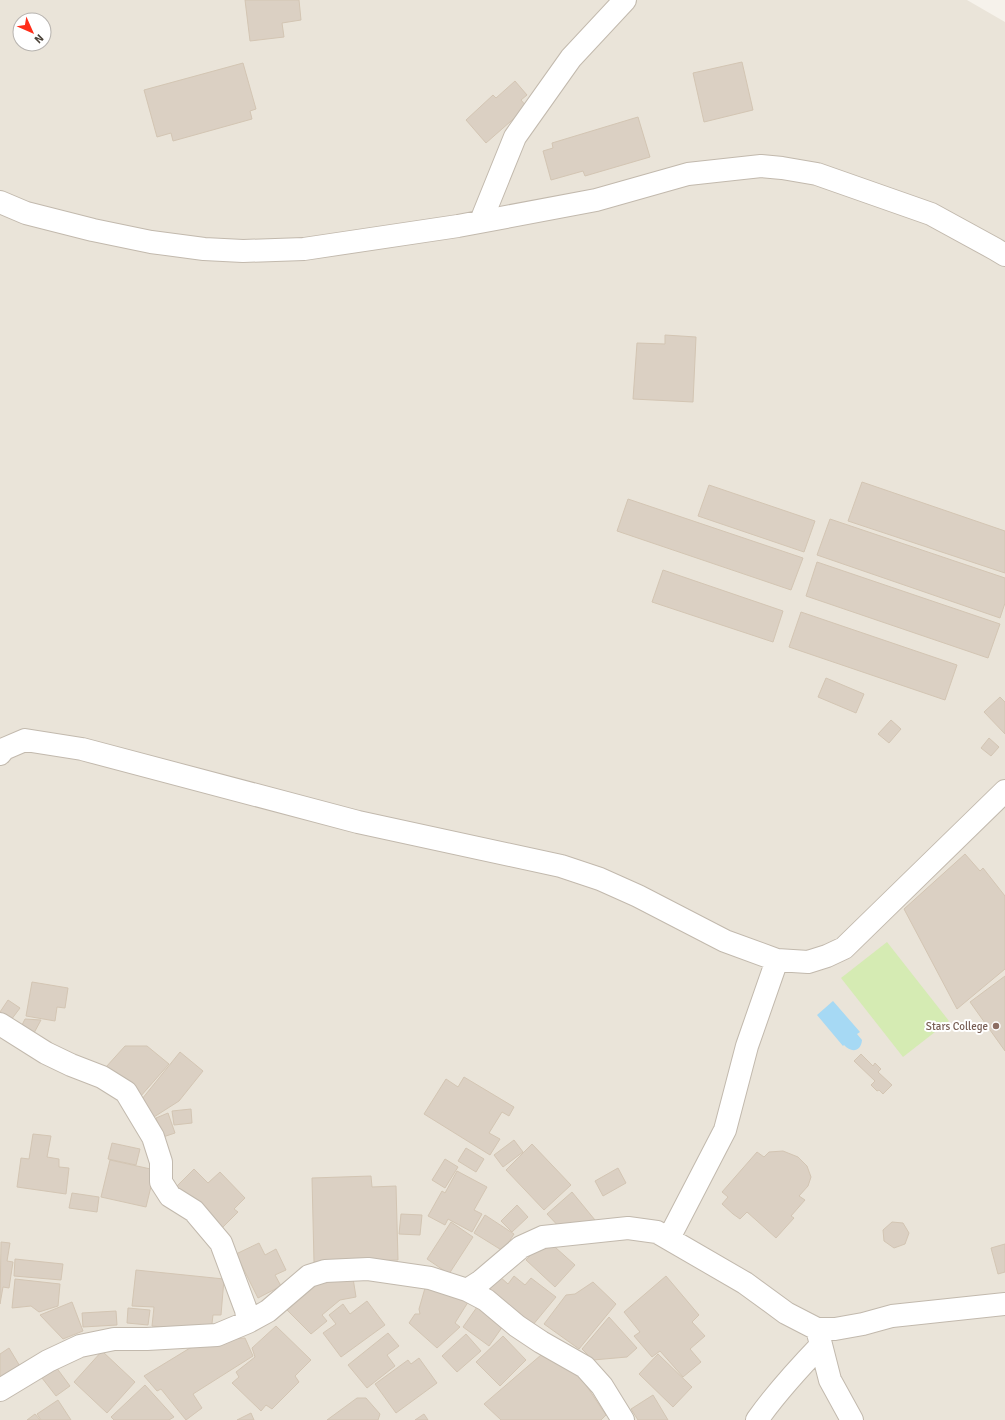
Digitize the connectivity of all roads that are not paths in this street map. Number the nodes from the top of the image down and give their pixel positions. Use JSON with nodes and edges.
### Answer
{"nodes":[{"id":1,"x":624,"y":0,"type":"edge"},
{"id":2,"x":0,"y":202,"type":"edge"},
{"id":3,"x":481,"y":222,"type":"junction"},
{"id":4,"x":1005,"y":255,"type":"edge"},
{"id":5,"x":0,"y":754,"type":"edge"},
{"id":6,"x":1005,"y":791,"type":"edge"},
{"id":7,"x":777,"y":960,"type":"junction"},
{"id":8,"x":0,"y":1024,"type":"edge"},
{"id":9,"x":669,"y":1238,"type":"junction"},
{"id":10,"x":467,"y":1290,"type":"junction"},
{"id":11,"x":1005,"y":1304,"type":"edge"},
{"id":12,"x":248,"y":1322,"type":"junction"},
{"id":13,"x":819,"y":1337,"type":"junction"},
{"id":14,"x":0,"y":1390,"type":"edge"},
{"id":15,"x":623,"y":1420,"type":"edge"},
{"id":16,"x":757,"y":1420,"type":"edge"},
{"id":17,"x":852,"y":1420,"type":"edge"}],
"edges":[{"from":1,"to":3,"type":"street"},
{"from":2,"to":3,"type":"street"},
{"from":3,"to":4,"type":"street"},
{"from":5,"to":7,"type":"street"},
{"from":6,"to":7,"type":"street"},
{"from":7,"to":9,"type":"street"},
{"from":8,"to":12,"type":"street"},
{"from":9,"to":10,"type":"street"},
{"from":9,"to":13,"type":"street"},
{"from":10,"to":12,"type":"street"},
{"from":10,"to":15,"type":"street"},
{"from":11,"to":13,"type":"street"},
{"from":12,"to":14,"type":"street"},
{"from":13,"to":16,"type":"street"},
{"from":13,"to":17,"type":"street"}]}
